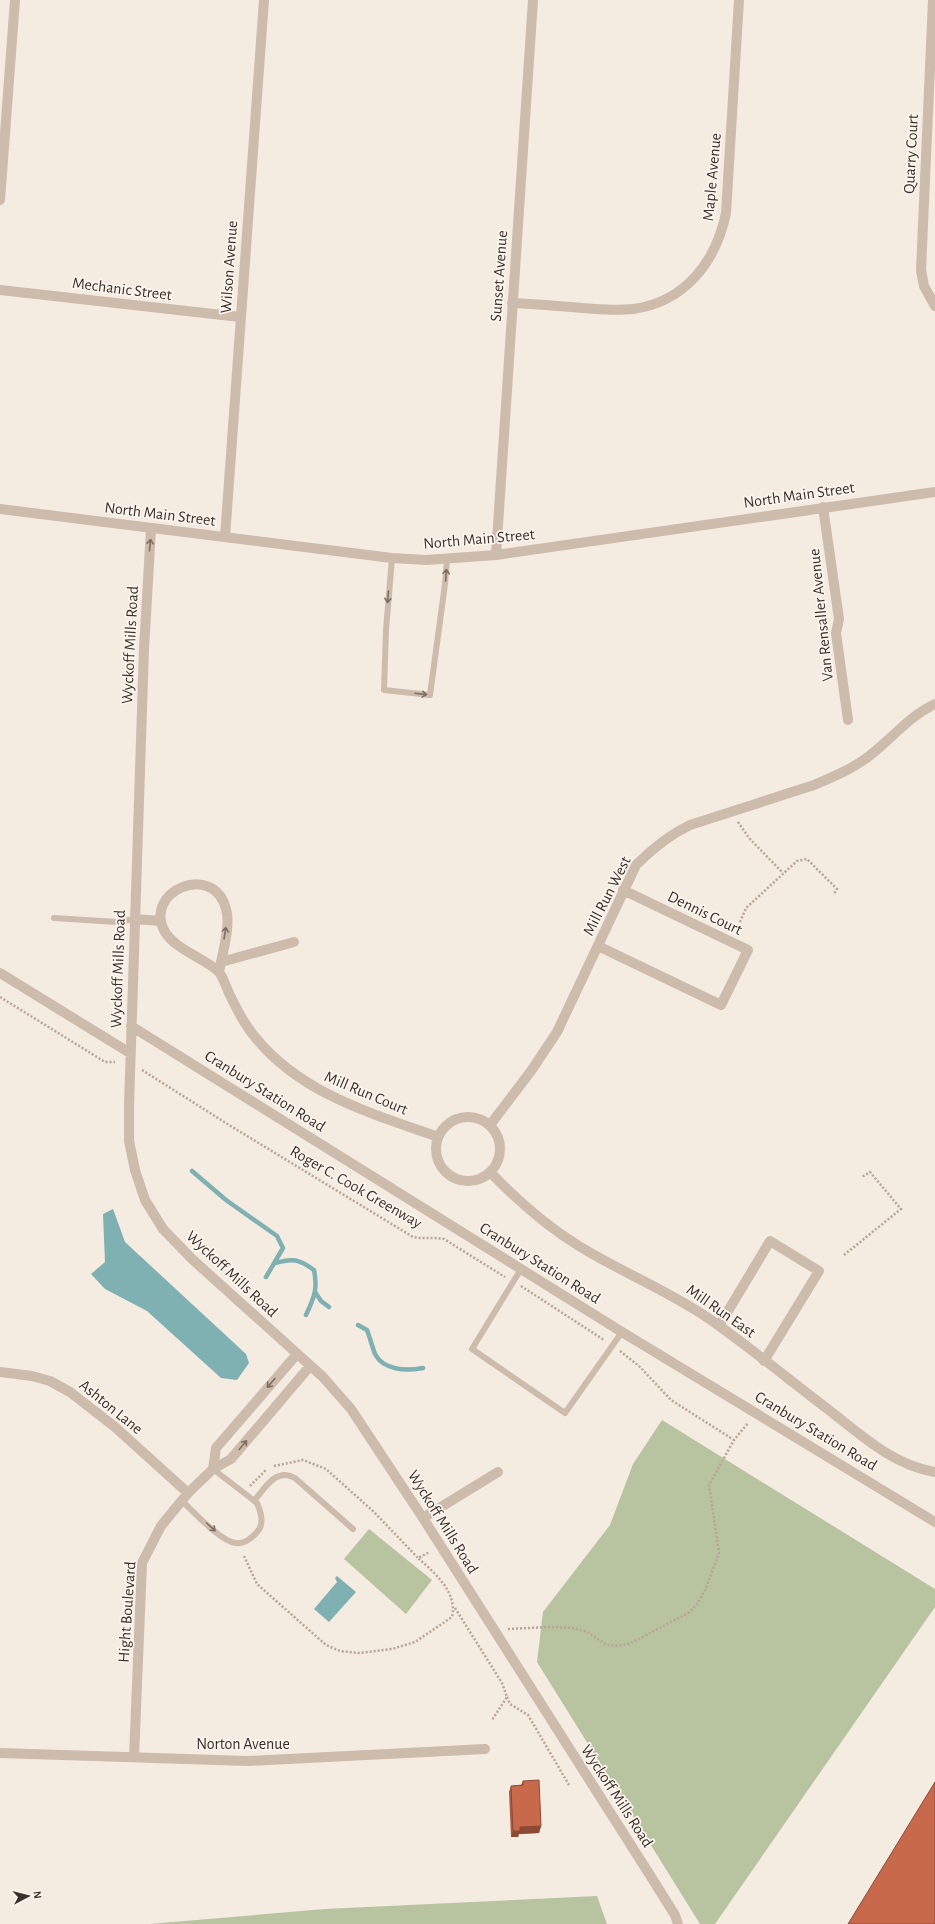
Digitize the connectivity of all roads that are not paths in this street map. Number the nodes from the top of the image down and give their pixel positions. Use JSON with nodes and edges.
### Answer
{"nodes":[{"id":1,"x":15,"y":0,"type":"edge"},
{"id":2,"x":264,"y":0,"type":"edge"},
{"id":3,"x":533,"y":0,"type":"edge"},
{"id":4,"x":739,"y":0,"type":"edge"},
{"id":5,"x":933,"y":0,"type":"edge"},
{"id":6,"x":931,"y":120,"type":"edge"},
{"id":7,"x":0,"y":200,"type":"edge"},
{"id":8,"x":0,"y":290,"type":"edge"},
{"id":9,"x":512,"y":303,"type":"junction"},
{"id":10,"x":935,"y":306,"type":"edge"},
{"id":11,"x":240,"y":317,"type":"junction"},
{"id":12,"x":935,"y":492,"type":"edge"},
{"id":13,"x":823,"y":507,"type":"junction"},
{"id":14,"x":0,"y":509,"type":"edge"},
{"id":15,"x":151,"y":529,"type":"junction"},
{"id":16,"x":225,"y":537,"type":"junction"},
{"id":17,"x":496,"y":555,"type":"junction"},
{"id":18,"x":392,"y":558,"type":"junction"},
{"id":19,"x":447,"y":560,"type":"junction"},
{"id":20,"x":932,"y":706,"type":"edge"},
{"id":21,"x":848,"y":720,"type":"dead end"},
{"id":22,"x":623,"y":890,"type":"junction"},
{"id":23,"x":54,"y":918,"type":"dead end"},
{"id":24,"x":134,"y":919,"type":"junction"},
{"id":25,"x":162,"y":921,"type":"junction"},
{"id":26,"x":294,"y":942,"type":"dead end"},
{"id":27,"x":598,"y":946,"type":"junction"},
{"id":28,"x":220,"y":967,"type":"junction"},
{"id":29,"x":0,"y":973,"type":"edge"},
{"id":30,"x":131,"y":1026,"type":"junction"},
{"id":31,"x":130,"y":1053,"type":"junction"},
{"id":32,"x":490,"y":1125,"type":"junction"},
{"id":33,"x":438,"y":1137,"type":"junction"},
{"id":34,"x":490,"y":1172,"type":"junction"},
{"id":35,"x":521,"y":1269,"type":"junction"},
{"id":36,"x":719,"y":1326,"type":"junction"},
{"id":37,"x":622,"y":1332,"type":"junction"},
{"id":38,"x":297,"y":1354,"type":"junction"},
{"id":39,"x":764,"y":1361,"type":"junction"},
{"id":40,"x":310,"y":1366,"type":"junction"},
{"id":41,"x":0,"y":1372,"type":"edge"},
{"id":42,"x":256,"y":1402,"type":"junction"},
{"id":43,"x":270,"y":1413,"type":"junction"},
{"id":44,"x":213,"y":1469,"type":"junction"},
{"id":45,"x":498,"y":1472,"type":"dead end"},
{"id":46,"x":935,"y":1472,"type":"edge"},
{"id":47,"x":185,"y":1497,"type":"junction"},
{"id":48,"x":254,"y":1501,"type":"junction"},
{"id":49,"x":422,"y":1518,"type":"junction"},
{"id":50,"x":935,"y":1522,"type":"edge"},
{"id":51,"x":353,"y":1529,"type":"dead end"},
{"id":52,"x":485,"y":1749,"type":"dead end"},
{"id":53,"x":0,"y":1753,"type":"edge"},
{"id":54,"x":134,"y":1757,"type":"junction"},
{"id":55,"x":678,"y":1924,"type":"edge"}],
"edges":[{"from":1,"to":7,"type":"street"},
{"from":2,"to":11,"type":"street","name":"Wilson Avenue"},
{"from":3,"to":9,"type":"street","name":"Sunset Avenue"},
{"from":4,"to":9,"type":"street","name":"Maple Avenue"},
{"from":5,"to":6,"type":"street","name":"Quarry Court"},
{"from":6,"to":10,"type":"street","name":"Quarry Court"},
{"from":8,"to":11,"type":"street","name":"Mechanic Street"},
{"from":9,"to":17,"type":"street","name":"Sunset Avenue"},
{"from":11,"to":16,"type":"street","name":"Wilson Avenue"},
{"from":12,"to":13,"type":"street","name":"North Main Street"},
{"from":13,"to":17,"type":"street","name":"North Main Street"},
{"from":13,"to":21,"type":"street","name":"Van Rensaller Avenue"},
{"from":14,"to":15,"type":"street","name":"North Main Street"},
{"from":15,"to":16,"type":"street","name":"North Main Street"},
{"from":24,"to":15,"type":"street","name":"Wyckoff Mills Road","one_way":true},
{"from":16,"to":18,"type":"street","name":"North Main Street"},
{"from":17,"to":19,"type":"street","name":"North Main Street"},
{"from":18,"to":19,"type":"street","name":"North Main Street"},
{"from":18,"to":19,"type":"lane","one_way":true},
{"from":20,"to":22,"type":"street","name":"Mill Run West"},
{"from":22,"to":27,"type":"street","name":"Mill Run West"},
{"from":22,"to":27,"type":"street","name":"Dennis Court"},
{"from":23,"to":24,"type":"lane"},
{"from":24,"to":25,"type":"street"},
{"from":24,"to":30,"type":"street","name":"Wyckoff Mills Road"},
{"from":25,"to":28,"type":"street"},
{"from":28,"to":25,"type":"street","one_way":true},
{"from":26,"to":28,"type":"street"},
{"from":27,"to":32,"type":"street","name":"Mill Run West"},
{"from":28,"to":33,"type":"street","name":"Mill Run Court"},
{"from":29,"to":31,"type":"street"},
{"from":30,"to":31,"type":"street","name":"Wyckoff Mills Road"},
{"from":30,"to":35,"type":"street","name":"Cranbury Station Road"},
{"from":31,"to":38,"type":"street","name":"Wyckoff Mills Road"},
{"from":32,"to":33,"type":"street"},
{"from":32,"to":34,"type":"street"},
{"from":33,"to":34,"type":"street"},
{"from":34,"to":36,"type":"street","name":"Mill Run East"},
{"from":35,"to":37,"type":"street","name":"Cranbury Station Road"},
{"from":35,"to":37,"type":"lane"},
{"from":36,"to":39,"type":"street","name":"Mill Run East"},
{"from":36,"to":39,"type":"street"},
{"from":37,"to":50,"type":"street","name":"Cranbury Station Road"},
{"from":38,"to":40,"type":"street","name":"Wyckoff Mills Road"},
{"from":38,"to":42,"type":"street","one_way":true},
{"from":39,"to":46,"type":"street","name":"Mill Run East"},
{"from":40,"to":43,"type":"street","name":"Hight Boulevard"},
{"from":40,"to":49,"type":"street","name":"Wyckoff Mills Road"},
{"from":41,"to":47,"type":"street","name":"Ashton Lane"},
{"from":42,"to":43,"type":"street"},
{"from":42,"to":44,"type":"street"},
{"from":44,"to":43,"type":"street","name":"Hight Boulevard","one_way":true},
{"from":44,"to":47,"type":"street","name":"Hight Boulevard"},
{"from":44,"to":48,"type":"lane"},
{"from":45,"to":49,"type":"street"},
{"from":47,"to":48,"type":"lane","one_way":true},
{"from":47,"to":54,"type":"street","name":"Hight Boulevard"},
{"from":48,"to":51,"type":"lane"},
{"from":49,"to":55,"type":"street","name":"Wyckoff Mills Road"},
{"from":52,"to":54,"type":"street","name":"Norton Avenue"},
{"from":53,"to":54,"type":"street","name":"Norton Avenue"}]}
